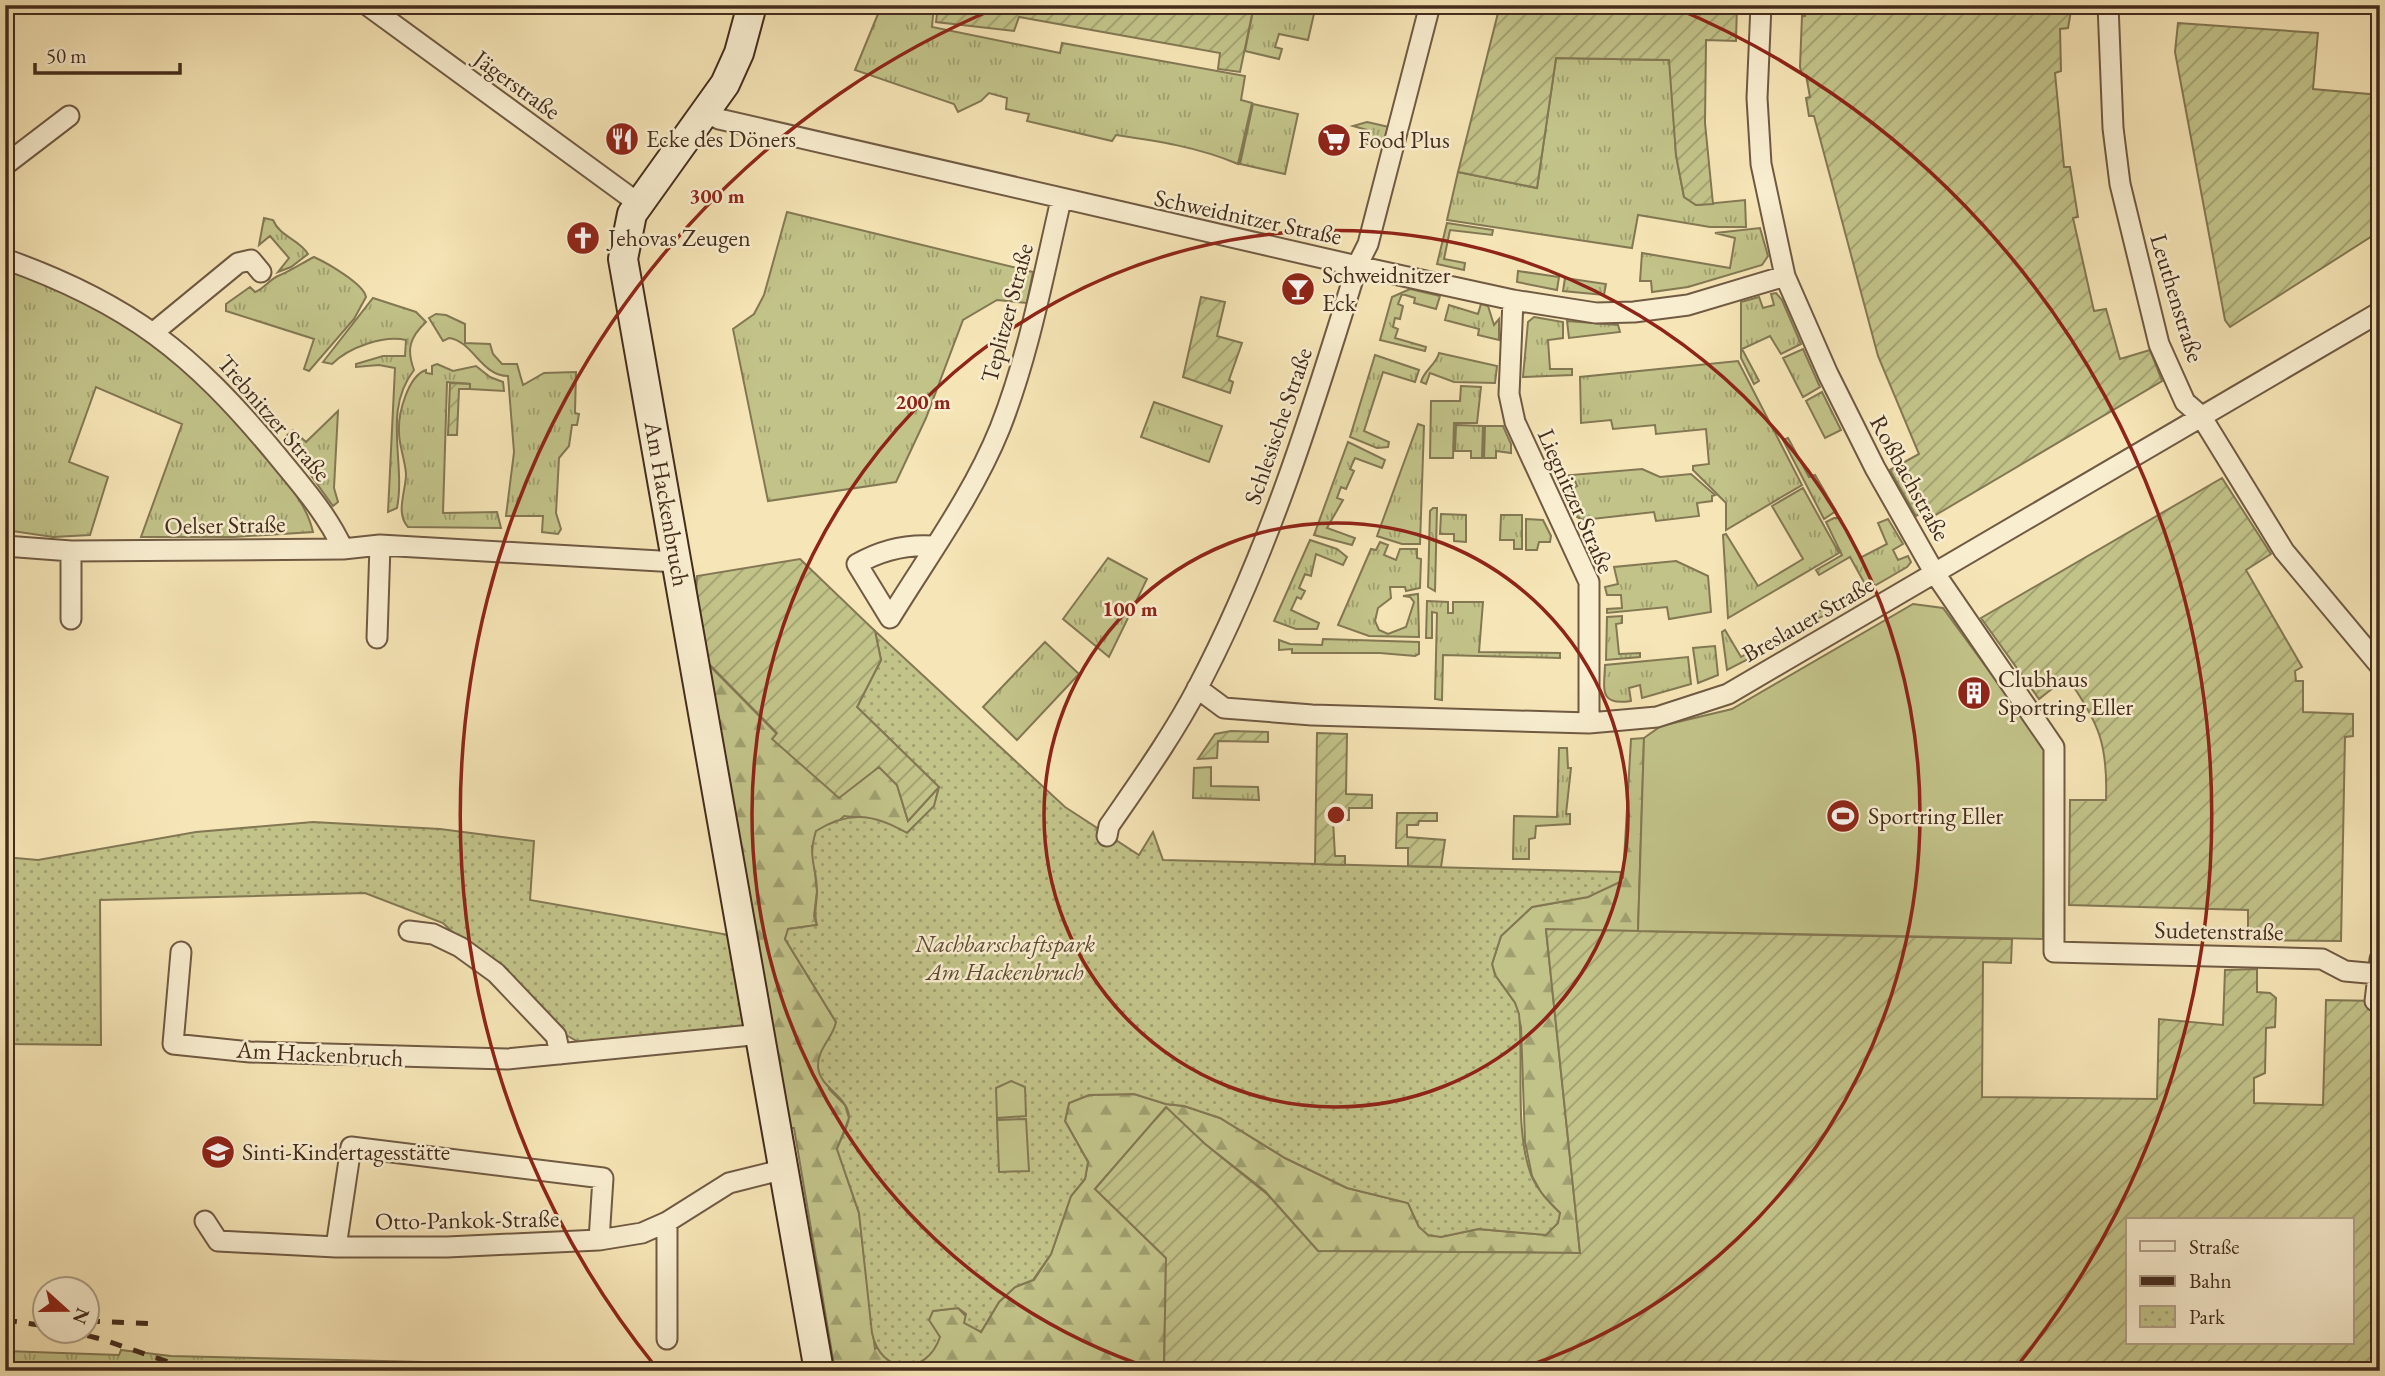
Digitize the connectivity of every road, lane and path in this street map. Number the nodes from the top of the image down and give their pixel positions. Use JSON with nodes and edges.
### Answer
{"nodes":[{"id":1,"x":367,"y":5,"type":"edge"},
{"id":2,"x":752,"y":5,"type":"edge"},
{"id":3,"x":1430,"y":5,"type":"edge"},
{"id":4,"x":1761,"y":5,"type":"edge"},
{"id":5,"x":2108,"y":5,"type":"edge"},
{"id":6,"x":704,"y":112,"type":"junction"},
{"id":7,"x":69,"y":116,"type":"dead end"},
{"id":8,"x":5,"y":165,"type":"edge"},
{"id":9,"x":1060,"y":200,"type":"junction"},
{"id":10,"x":638,"y":203,"type":"junction"},
{"id":11,"x":5,"y":259,"type":"edge"},
{"id":12,"x":1357,"y":266,"type":"junction"},
{"id":13,"x":261,"y":272,"type":"dead end"},
{"id":14,"x":1786,"y":276,"type":"junction"},
{"id":15,"x":1513,"y":300,"type":"junction"},
{"id":16,"x":2380,"y":312,"type":"edge"},
{"id":17,"x":154,"y":332,"type":"junction"},
{"id":18,"x":2201,"y":416,"type":"junction"},
{"id":19,"x":380,"y":545,"type":"junction"},
{"id":20,"x":5,"y":546,"type":"edge"},
{"id":21,"x":934,"y":546,"type":"dead end"},
{"id":22,"x":343,"y":549,"type":"junction"},
{"id":23,"x":71,"y":551,"type":"junction"},
{"id":24,"x":677,"y":562,"type":"junction"},
{"id":25,"x":1934,"y":572,"type":"junction"},
{"id":26,"x":71,"y":619,"type":"dead end"},
{"id":27,"x":377,"y":638,"type":"dead end"},
{"id":28,"x":2380,"y":666,"type":"edge"},
{"id":29,"x":1198,"y":688,"type":"junction"},
{"id":30,"x":1589,"y":723,"type":"junction"},
{"id":31,"x":1107,"y":836,"type":"dead end"},
{"id":32,"x":409,"y":931,"type":"dead end"},
{"id":33,"x":181,"y":951,"type":"dead end"},
{"id":34,"x":2054,"y":952,"type":"joint"},
{"id":35,"x":2379,"y":966,"type":"edge"},
{"id":36,"x":2375,"y":1001,"type":"dead end"},
{"id":37,"x":762,"y":1034,"type":"junction"},
{"id":38,"x":560,"y":1054,"type":"junction"},
{"id":39,"x":785,"y":1169,"type":"junction"},
{"id":40,"x":205,"y":1221,"type":"dead end"},
{"id":41,"x":667,"y":1222,"type":"junction"},
{"id":42,"x":599,"y":1240,"type":"junction"},
{"id":43,"x":336,"y":1247,"type":"junction"},
{"id":44,"x":667,"y":1339,"type":"dead end"},
{"id":45,"x":819,"y":1371,"type":"edge"}],
"edges":[{"from":1,"to":10,"type":"street","name":"Jägerstraße"},
{"from":2,"to":6,"type":"street","name":"Am Hackenbruch"},
{"from":3,"to":12,"type":"street","name":"Schlesische Straße"},
{"from":4,"to":14,"type":"street","name":"Roßbachstraße"},
{"from":5,"to":18,"type":"street","name":"Leuthenstraße"},
{"from":6,"to":9,"type":"street","name":"Schweidnitzer Straße"},
{"from":6,"to":10,"type":"street","name":"Am Hackenbruch"},
{"from":7,"to":8,"type":"street"},
{"from":9,"to":12,"type":"street","name":"Schweidnitzer Straße"},
{"from":9,"to":21,"type":"street","name":"Teplitzer Straße"},
{"from":10,"to":24,"type":"street","name":"Am Hackenbruch"},
{"from":11,"to":17,"type":"street","name":"Trebnitzer Straße"},
{"from":12,"to":15,"type":"street","name":"Schweidnitzer Straße"},
{"from":12,"to":29,"type":"street","name":"Schlesische Straße"},
{"from":13,"to":17,"type":"street"},
{"from":14,"to":15,"type":"street","name":"Schweidnitzer Straße"},
{"from":14,"to":25,"type":"street","name":"Roßbachstraße"},
{"from":15,"to":30,"type":"street","name":"Liegnitzer Straße"},
{"from":16,"to":18,"type":"street","name":"Breslauer Straße"},
{"from":17,"to":22,"type":"street","name":"Trebnitzer Straße"},
{"from":18,"to":25,"type":"street","name":"Breslauer Straße"},
{"from":18,"to":28,"type":"street","name":"Leuthenstraße"},
{"from":19,"to":22,"type":"street","name":"Oelser Straße"},
{"from":19,"to":24,"type":"street","name":"Oelser Straße"},
{"from":19,"to":27,"type":"street"},
{"from":20,"to":23,"type":"street","name":"Oelser Straße"},
{"from":22,"to":23,"type":"street","name":"Oelser Straße"},
{"from":23,"to":26,"type":"street"},
{"from":24,"to":37,"type":"street","name":"Am Hackenbruch"},
{"from":25,"to":30,"type":"street","name":"Breslauer Straße"},
{"from":25,"to":34,"type":"street","name":"Roßbachstraße"},
{"from":29,"to":30,"type":"street","name":"Breslauer Straße"},
{"from":29,"to":31,"type":"street","name":"Schlesische Straße"},
{"from":32,"to":38,"type":"street"},
{"from":33,"to":38,"type":"street","name":"Am Hackenbruch"},
{"from":34,"to":35,"type":"street","name":"Sudetenstraße"},
{"from":35,"to":36,"type":"street"},
{"from":37,"to":38,"type":"street","name":"Am Hackenbruch"},
{"from":37,"to":39,"type":"street","name":"Am Hackenbruch"},
{"from":39,"to":41,"type":"street","name":"Otto-Pankok-Straße"},
{"from":39,"to":45,"type":"street","name":"Am Hackenbruch"},
{"from":40,"to":43,"type":"street","name":"Otto-Pankok-Straße"},
{"from":41,"to":42,"type":"street","name":"Otto-Pankok-Straße"},
{"from":41,"to":44,"type":"street"},
{"from":42,"to":43,"type":"street","name":"Otto-Pankok-Straße"},
{"from":42,"to":43,"type":"street","name":"Otto-Pankok-Straße"}]}
